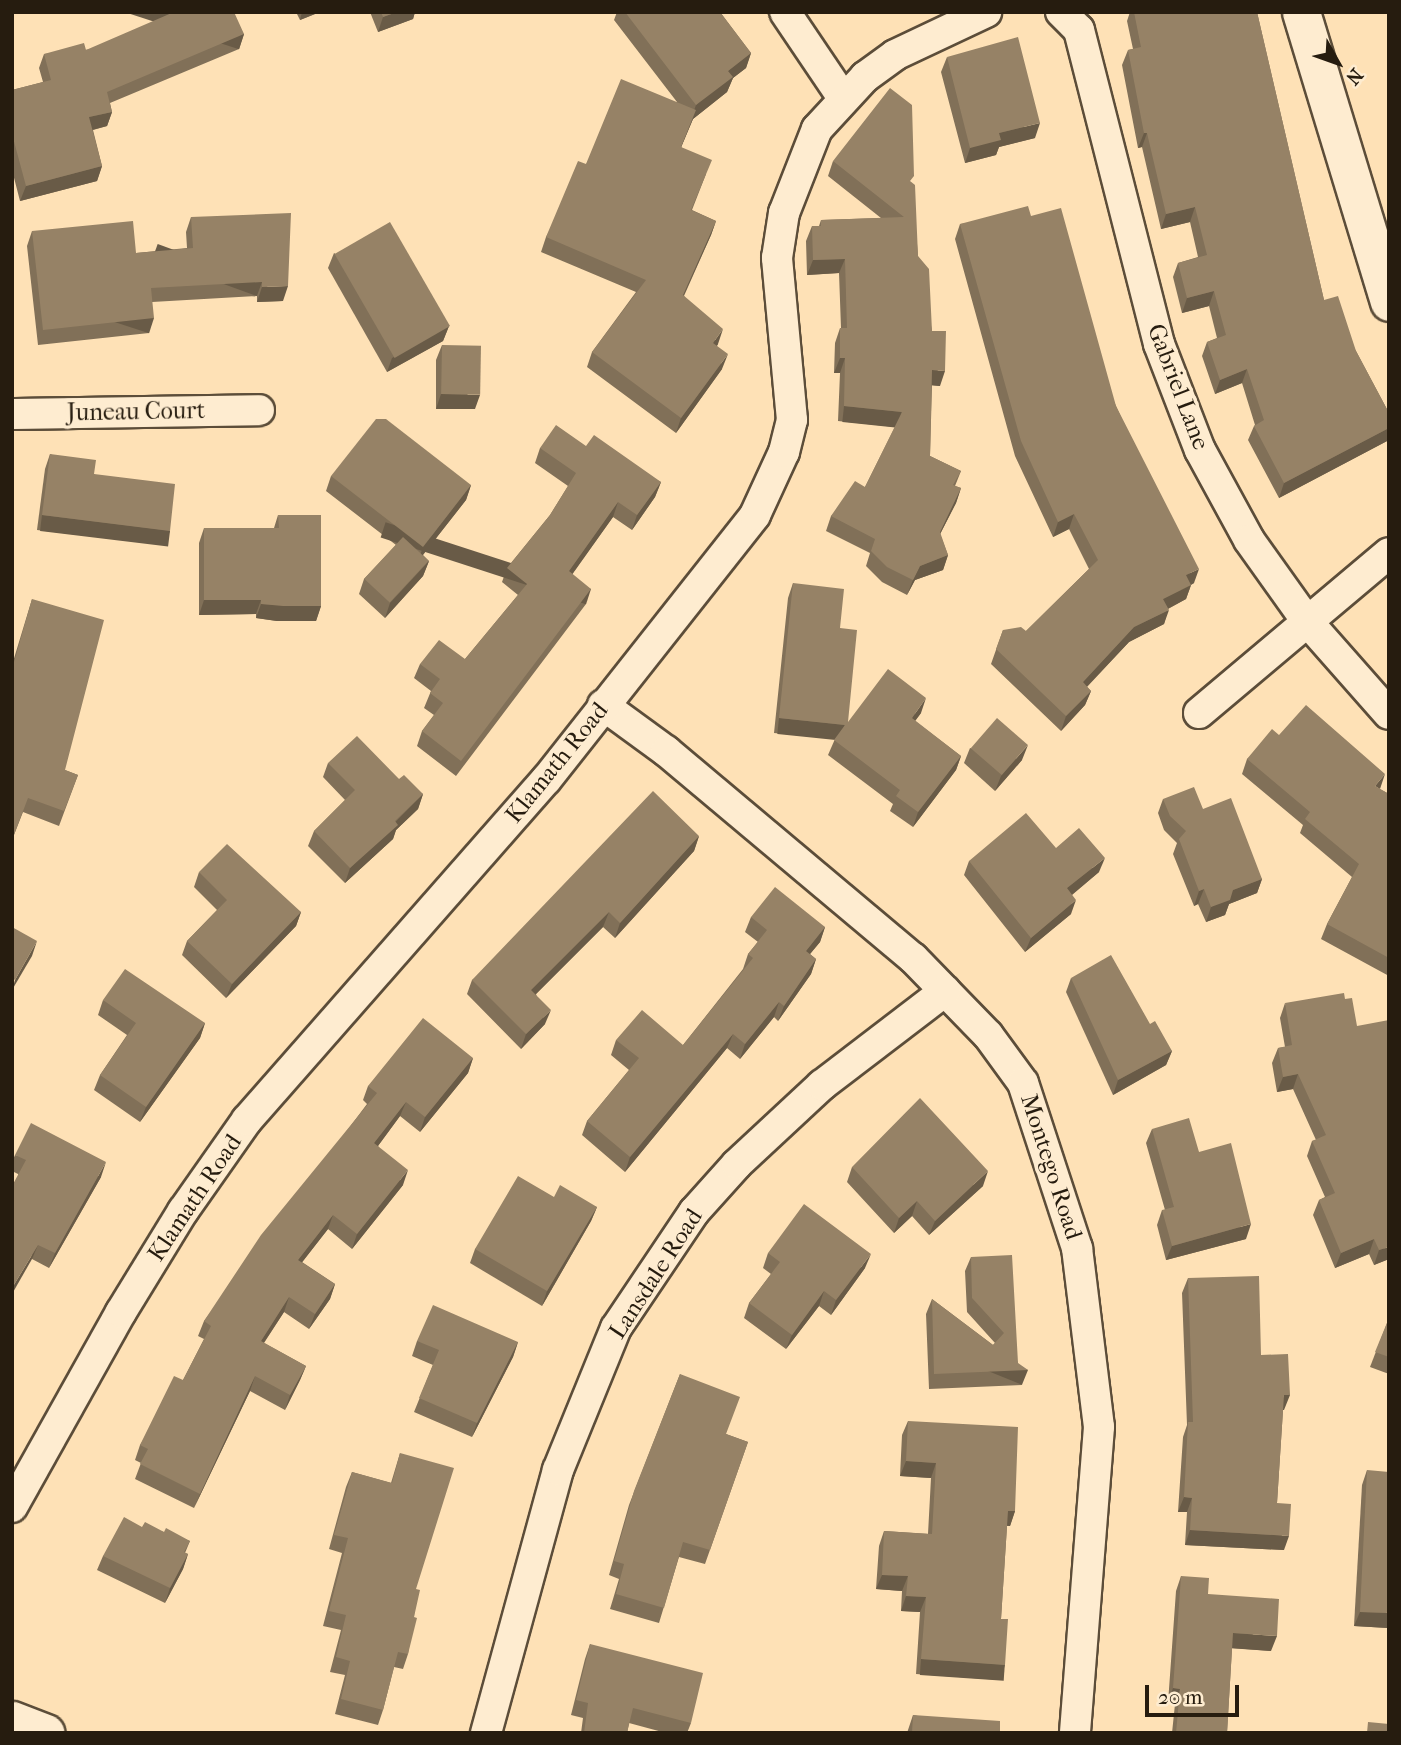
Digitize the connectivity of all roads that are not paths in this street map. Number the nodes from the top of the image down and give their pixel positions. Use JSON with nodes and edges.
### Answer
{"nodes":[{"id":1,"x":785,"y":12,"type":"edge"},
{"id":2,"x":986,"y":12,"type":"edge"},
{"id":3,"x":1301,"y":12,"type":"edge"},
{"id":4,"x":1062,"y":13,"type":"edge"},
{"id":5,"x":843,"y":98,"type":"junction"},
{"id":6,"x":1389,"y":302,"type":"edge"},
{"id":7,"x":259,"y":410,"type":"dead end"},
{"id":8,"x":12,"y":414,"type":"edge"},
{"id":9,"x":1389,"y":553,"type":"edge"},
{"id":10,"x":1306,"y":620,"type":"junction"},
{"id":11,"x":603,"y":705,"type":"junction"},
{"id":12,"x":1199,"y":713,"type":"dead end"},
{"id":13,"x":1389,"y":715,"type":"edge"},
{"id":14,"x":945,"y":991,"type":"junction"},
{"id":15,"x":12,"y":1507,"type":"edge"},
{"id":16,"x":12,"y":1720,"type":"edge"},
{"id":17,"x":46,"y":1733,"type":"edge"},
{"id":18,"x":486,"y":1733,"type":"edge"},
{"id":19,"x":1075,"y":1733,"type":"edge"}],
"edges":[{"from":1,"to":5,"type":"street"},
{"from":2,"to":5,"type":"street","name":"Klamath Road"},
{"from":3,"to":6,"type":"street"},
{"from":4,"to":10,"type":"street","name":"Gabriel Lane"},
{"from":5,"to":11,"type":"street","name":"Klamath Road"},
{"from":7,"to":8,"type":"street","name":"Juneau Court"},
{"from":9,"to":10,"type":"street"},
{"from":10,"to":12,"type":"street"},
{"from":10,"to":13,"type":"street","name":"Gabriel Lane"},
{"from":11,"to":14,"type":"street","name":"Montego Road"},
{"from":11,"to":15,"type":"street","name":"Klamath Road"},
{"from":14,"to":18,"type":"street","name":"Lansdale Road"},
{"from":14,"to":19,"type":"street","name":"Montego Road"},
{"from":16,"to":17,"type":"street"}]}
